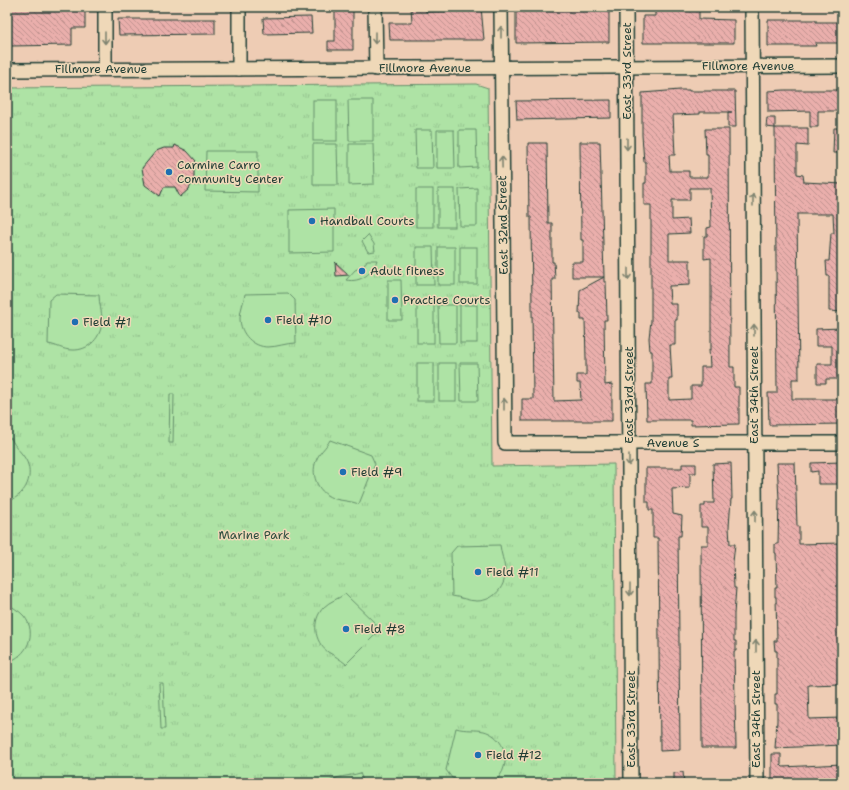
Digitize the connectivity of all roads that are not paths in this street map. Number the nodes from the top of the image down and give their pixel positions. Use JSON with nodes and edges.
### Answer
{"nodes":[{"id":1,"x":105,"y":7,"type":"edge"},
{"id":2,"x":239,"y":7,"type":"edge"},
{"id":3,"x":375,"y":7,"type":"edge"},
{"id":4,"x":501,"y":7,"type":"edge"},
{"id":5,"x":626,"y":7,"type":"edge"},
{"id":6,"x":752,"y":7,"type":"edge"},
{"id":7,"x":752,"y":66,"type":"junction"},
{"id":8,"x":842,"y":66,"type":"edge"},
{"id":9,"x":105,"y":68,"type":"junction"},
{"id":10,"x":376,"y":68,"type":"junction"},
{"id":11,"x":501,"y":68,"type":"junction"},
{"id":12,"x":627,"y":68,"type":"junction"},
{"id":13,"x":239,"y":69,"type":"junction"},
{"id":14,"x":7,"y":70,"type":"edge"},
{"id":15,"x":754,"y":442,"type":"junction"},
{"id":16,"x":505,"y":443,"type":"joint"},
{"id":17,"x":629,"y":443,"type":"junction"},
{"id":18,"x":842,"y":443,"type":"edge"},
{"id":19,"x":631,"y":783,"type":"edge"},
{"id":20,"x":757,"y":783,"type":"edge"}],
"edges":[{"from":1,"to":9,"type":"street","one_way":true},
{"from":2,"to":13,"type":"street"},
{"from":3,"to":10,"type":"street","one_way":true},
{"from":11,"to":4,"type":"street","name":"East 32nd Street","one_way":true},
{"from":5,"to":12,"type":"street","name":"East 33rd Street"},
{"from":6,"to":7,"type":"street","name":"East 34th Street"},
{"from":7,"to":8,"type":"street","name":"Fillmore Avenue"},
{"from":7,"to":12,"type":"street","name":"Fillmore Avenue"},
{"from":15,"to":7,"type":"street","name":"East 34th Street","one_way":true},
{"from":9,"to":13,"type":"street","name":"Fillmore Avenue"},
{"from":9,"to":14,"type":"street","name":"Fillmore Avenue"},
{"from":10,"to":11,"type":"street","name":"Fillmore Avenue"},
{"from":10,"to":13,"type":"street","name":"Fillmore Avenue"},
{"from":11,"to":12,"type":"street","name":"Fillmore Avenue"},
{"from":16,"to":11,"type":"street","name":"East 32nd Street","one_way":true},
{"from":12,"to":17,"type":"street","name":"East 33rd Street","one_way":true},
{"from":15,"to":17,"type":"street","name":"Avenue S"},
{"from":15,"to":18,"type":"street","name":"Avenue S"},
{"from":20,"to":15,"type":"street","name":"East 34th Street","one_way":true},
{"from":16,"to":17,"type":"street","name":"Avenue S"},
{"from":17,"to":19,"type":"street","name":"East 33rd Street","one_way":true}]}
